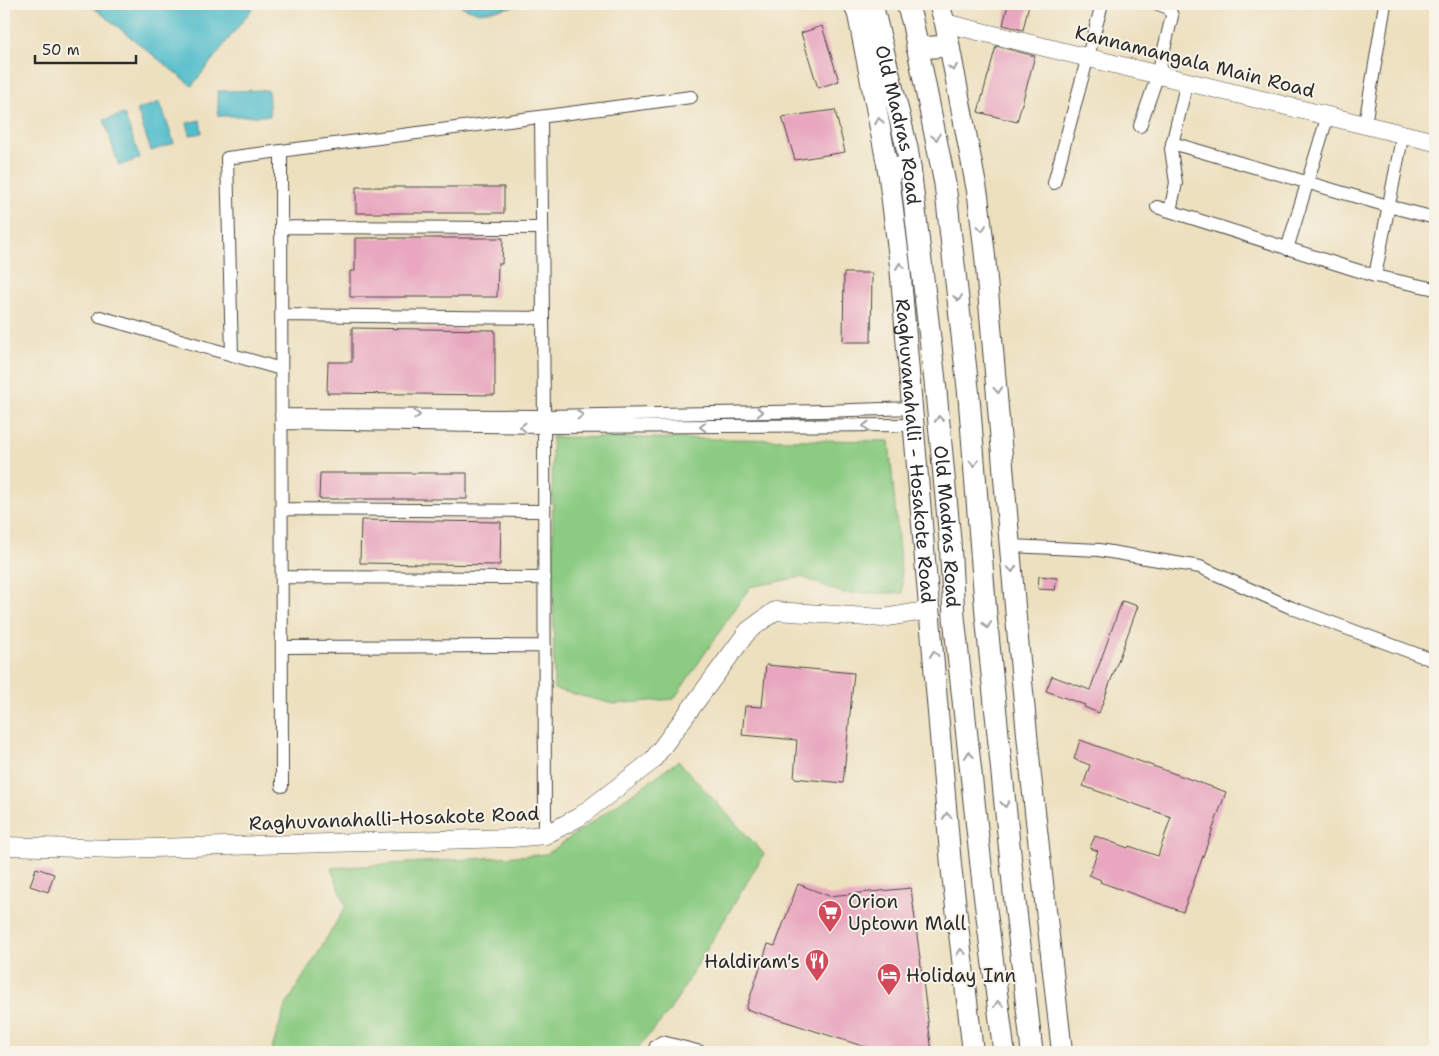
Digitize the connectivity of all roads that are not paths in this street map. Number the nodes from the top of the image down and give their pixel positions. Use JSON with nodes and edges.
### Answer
{"nodes":[{"id":1,"x":854,"y":4,"type":"edge"},
{"id":2,"x":872,"y":4,"type":"edge"},
{"id":3,"x":907,"y":4,"type":"edge"},
{"id":4,"x":1102,"y":4,"type":"edge"},
{"id":5,"x":1158,"y":4,"type":"edge"},
{"id":6,"x":1385,"y":4,"type":"edge"},
{"id":7,"x":942,"y":13,"type":"edge"},
{"id":8,"x":949,"y":46,"type":"junction"},
{"id":9,"x":917,"y":48,"type":"junction"},
{"id":10,"x":1089,"y":57,"type":"junction"},
{"id":11,"x":1158,"y":74,"type":"junction"},
{"id":12,"x":1187,"y":81,"type":"junction"},
{"id":13,"x":691,"y":97,"type":"dead end"},
{"id":14,"x":1328,"y":115,"type":"junction"},
{"id":15,"x":541,"y":117,"type":"junction"},
{"id":16,"x":1365,"y":124,"type":"junction"},
{"id":17,"x":1140,"y":126,"type":"dead end"},
{"id":18,"x":1402,"y":134,"type":"junction"},
{"id":19,"x":1435,"y":142,"type":"edge"},
{"id":20,"x":1172,"y":143,"type":"junction"},
{"id":21,"x":280,"y":151,"type":"junction"},
{"id":22,"x":910,"y":167,"type":"junction"},
{"id":23,"x":888,"y":169,"type":"junction"},
{"id":24,"x":1308,"y":182,"type":"junction"},
{"id":25,"x":1054,"y":183,"type":"dead end"},
{"id":26,"x":1388,"y":206,"type":"junction"},
{"id":27,"x":1157,"y":207,"type":"dead end"},
{"id":28,"x":1170,"y":211,"type":"junction"},
{"id":29,"x":1435,"y":218,"type":"edge"},
{"id":30,"x":281,"y":227,"type":"junction"},
{"id":31,"x":542,"y":228,"type":"junction"},
{"id":32,"x":1287,"y":249,"type":"junction"},
{"id":33,"x":1375,"y":276,"type":"junction"},
{"id":34,"x":1435,"y":289,"type":"edge"},
{"id":35,"x":281,"y":315,"type":"junction"},
{"id":36,"x":100,"y":317,"type":"dead end"},
{"id":37,"x":543,"y":318,"type":"junction"},
{"id":38,"x":232,"y":355,"type":"junction"},
{"id":39,"x":281,"y":369,"type":"junction"},
{"id":40,"x":914,"y":417,"type":"junction"},
{"id":41,"x":281,"y":419,"type":"junction"},
{"id":42,"x":544,"y":422,"type":"junction"},
{"id":43,"x":282,"y":509,"type":"junction"},
{"id":44,"x":544,"y":511,"type":"junction"},
{"id":45,"x":1010,"y":546,"type":"junction"},
{"id":46,"x":282,"y":577,"type":"junction"},
{"id":47,"x":545,"y":578,"type":"junction"},
{"id":48,"x":930,"y":610,"type":"junction"},
{"id":49,"x":545,"y":646,"type":"junction"},
{"id":50,"x":282,"y":647,"type":"junction"},
{"id":51,"x":1435,"y":661,"type":"edge"},
{"id":52,"x":282,"y":786,"type":"dead end"},
{"id":53,"x":545,"y":835,"type":"junction"},
{"id":54,"x":4,"y":846,"type":"edge"},
{"id":55,"x":654,"y":1052,"type":"edge"},
{"id":56,"x":701,"y":1052,"type":"edge"},
{"id":57,"x":973,"y":1052,"type":"edge"},
{"id":58,"x":1004,"y":1052,"type":"edge"},
{"id":59,"x":1032,"y":1052,"type":"edge"},
{"id":60,"x":1062,"y":1052,"type":"edge"}],
"edges":[{"from":23,"to":1,"type":"main road","name":"Raghuvanahalli - Hosakote Road","one_way":true},
{"from":2,"to":22,"type":"highway","name":"Old Madras Road"},
{"from":3,"to":9,"type":"highway","name":"Old Madras Road"},
{"from":4,"to":10,"type":"street"},
{"from":5,"to":11,"type":"street"},
{"from":6,"to":16,"type":"street"},
{"from":7,"to":8,"type":"main road"},
{"from":7,"to":10,"type":"main road","name":"Kannamangala Main Road"},
{"from":8,"to":9,"type":"highway"},
{"from":8,"to":45,"type":"main road","one_way":true},
{"from":9,"to":59,"type":"highway","name":"Old Madras Road","one_way":true},
{"from":10,"to":11,"type":"main road","name":"Kannamangala Main Road"},
{"from":10,"to":25,"type":"street"},
{"from":11,"to":12,"type":"main road","name":"Kannamangala Main Road"},
{"from":11,"to":17,"type":"street"},
{"from":12,"to":14,"type":"main road","name":"Kannamangala Main Road"},
{"from":12,"to":20,"type":"street"},
{"from":13,"to":15,"type":"street"},
{"from":14,"to":16,"type":"main road","name":"Kannamangala Main Road"},
{"from":14,"to":24,"type":"street"},
{"from":15,"to":21,"type":"street"},
{"from":15,"to":31,"type":"street"},
{"from":16,"to":18,"type":"main road","name":"Kannamangala Main Road"},
{"from":18,"to":19,"type":"main road","name":"Kannamangala Main Road"},
{"from":18,"to":26,"type":"street"},
{"from":20,"to":24,"type":"street"},
{"from":20,"to":28,"type":"street"},
{"from":21,"to":30,"type":"street"},
{"from":21,"to":38,"type":"street"},
{"from":22,"to":23,"type":"highway"},
{"from":58,"to":22,"type":"highway","name":"Old Madras Road","one_way":true},
{"from":40,"to":23,"type":"main road","name":"Raghuvanahalli - Hosakote Road","one_way":true},
{"from":24,"to":26,"type":"street"},
{"from":24,"to":32,"type":"street"},
{"from":26,"to":29,"type":"street"},
{"from":26,"to":33,"type":"street"},
{"from":27,"to":28,"type":"street"},
{"from":28,"to":32,"type":"street"},
{"from":30,"to":31,"type":"street"},
{"from":30,"to":35,"type":"street"},
{"from":31,"to":37,"type":"street"},
{"from":32,"to":33,"type":"street"},
{"from":33,"to":34,"type":"street"},
{"from":35,"to":37,"type":"street"},
{"from":35,"to":39,"type":"street"},
{"from":36,"to":38,"type":"street"},
{"from":37,"to":42,"type":"street"},
{"from":38,"to":39,"type":"street"},
{"from":39,"to":41,"type":"street"},
{"from":40,"to":42,"type":"street","one_way":true},
{"from":42,"to":40,"type":"street","one_way":true},
{"from":40,"to":48,"type":"main road","name":"Raghuvanahalli - Hosakote Road"},
{"from":41,"to":42,"type":"street"},
{"from":41,"to":43,"type":"street"},
{"from":42,"to":44,"type":"street"},
{"from":43,"to":44,"type":"street"},
{"from":43,"to":46,"type":"street"},
{"from":44,"to":47,"type":"street"},
{"from":45,"to":51,"type":"street"},
{"from":45,"to":60,"type":"main road","one_way":true},
{"from":46,"to":47,"type":"street"},
{"from":46,"to":50,"type":"street"},
{"from":47,"to":49,"type":"street"},
{"from":48,"to":53,"type":"main road","name":"Raghuvanahalli-Hosakote Road"},
{"from":57,"to":48,"type":"main road","name":"Raghuvanahalli - Hosakote Road","one_way":true},
{"from":49,"to":50,"type":"street"},
{"from":49,"to":53,"type":"street"},
{"from":50,"to":52,"type":"street"},
{"from":53,"to":54,"type":"main road","name":"Raghuvanahalli-Hosakote Road"},
{"from":55,"to":56,"type":"street"}]}
